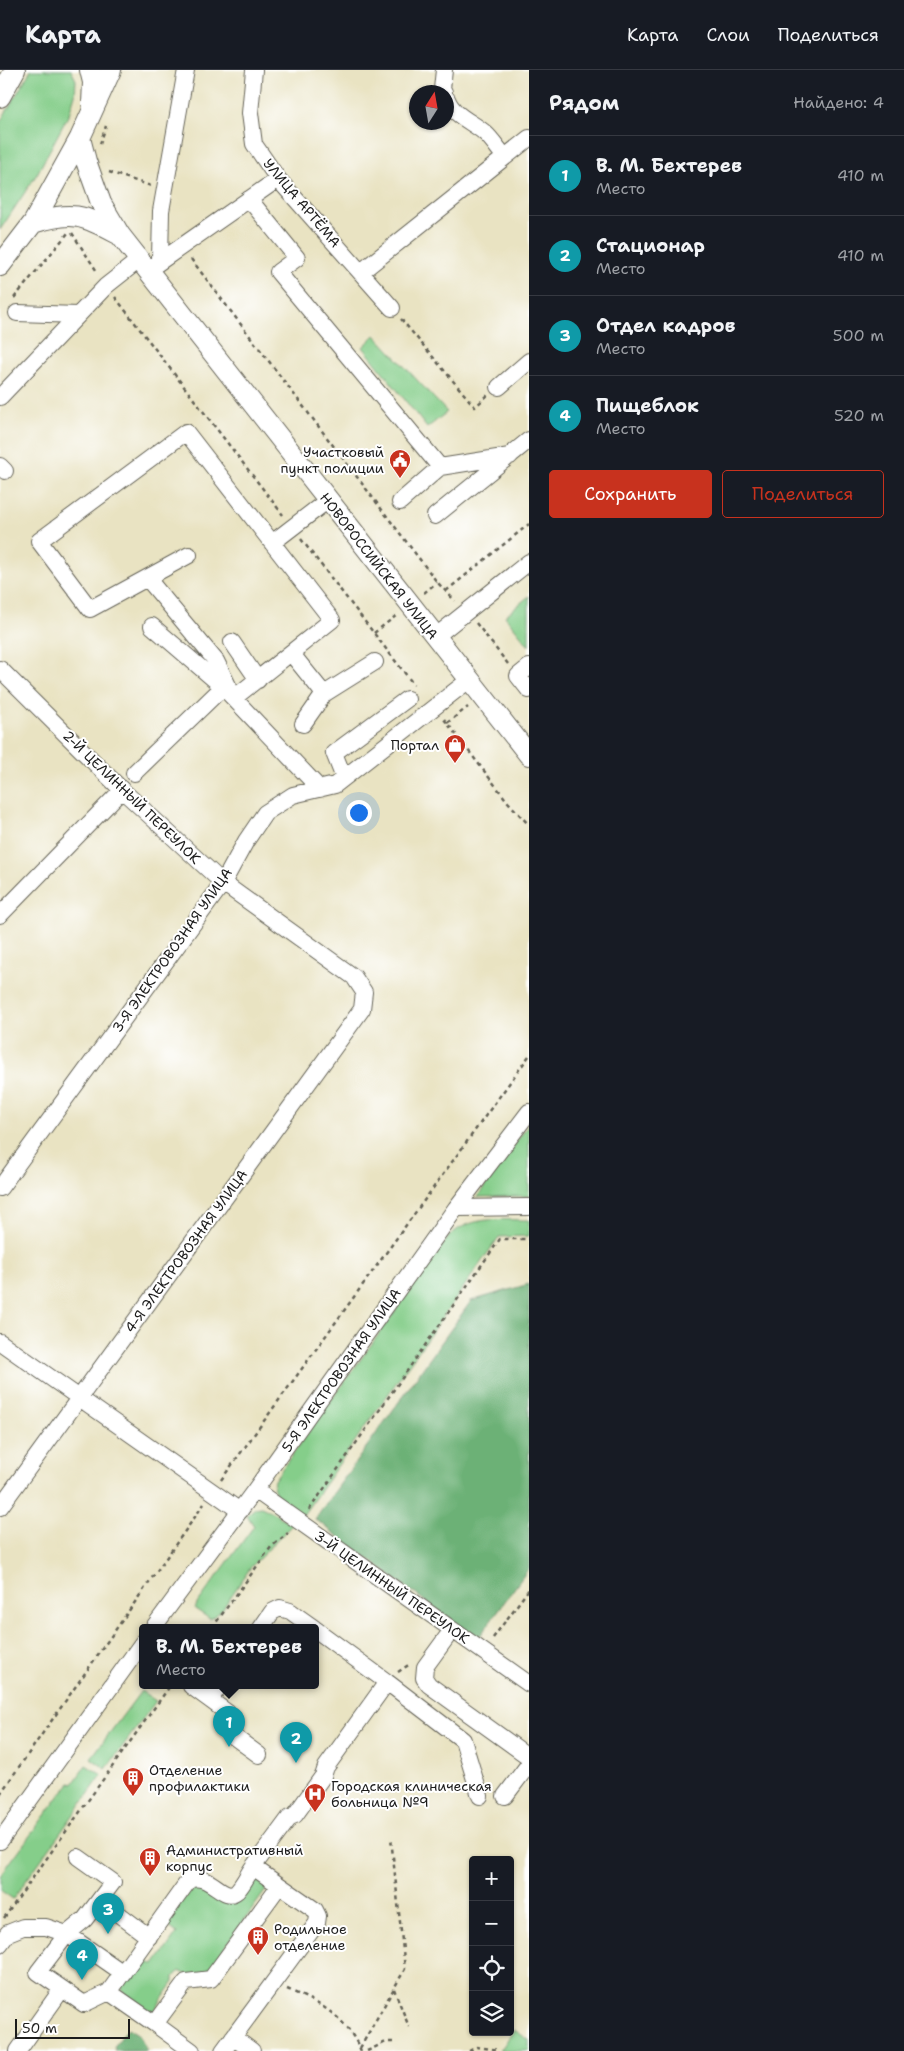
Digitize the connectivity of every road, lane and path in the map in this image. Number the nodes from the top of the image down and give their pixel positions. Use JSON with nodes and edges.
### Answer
{"nodes":[{"id":1,"x":15,"y":70,"type":"edge"},
{"id":2,"x":90,"y":70,"type":"edge"},
{"id":3,"x":111,"y":70,"type":"edge"},
{"id":4,"x":186,"y":70,"type":"edge"},
{"id":5,"x":254,"y":70,"type":"edge"},
{"id":6,"x":444,"y":70,"type":"edge"},
{"id":7,"x":442,"y":85,"type":"edge"},
{"id":8,"x":0,"y":97,"type":"edge"},
{"id":9,"x":454,"y":110,"type":"edge"},
{"id":10,"x":100,"y":117,"type":"junction"},
{"id":11,"x":80,"y":138,"type":"junction"},
{"id":12,"x":529,"y":138,"type":"edge"},
{"id":13,"x":100,"y":145,"type":"dead end"},
{"id":14,"x":505,"y":157,"type":"junction"},
{"id":15,"x":108,"y":172,"type":"dead end"},
{"id":16,"x":278,"y":178,"type":"junction"},
{"id":17,"x":165,"y":190,"type":"junction"},
{"id":18,"x":248,"y":199,"type":"junction"},
{"id":19,"x":33,"y":223,"type":"junction"},
{"id":20,"x":70,"y":230,"type":"dead end"},
{"id":21,"x":120,"y":235,"type":"junction"},
{"id":22,"x":181,"y":245,"type":"junction"},
{"id":23,"x":149,"y":263,"type":"junction"},
{"id":24,"x":0,"y":266,"type":"edge"},
{"id":25,"x":361,"y":272,"type":"junction"},
{"id":26,"x":16,"y":305,"type":"joint"},
{"id":27,"x":392,"y":308,"type":"joint"},
{"id":28,"x":78,"y":315,"type":"junction"},
{"id":29,"x":529,"y":361,"type":"edge"},
{"id":30,"x":499,"y":387,"type":"joint"},
{"id":31,"x":0,"y":397,"type":"edge"},
{"id":32,"x":529,"y":440,"type":"edge"},
{"id":33,"x":510,"y":456,"type":"junction"},
{"id":34,"x":440,"y":467,"type":"junction"},
{"id":35,"x":328,"y":500,"type":"junction"},
{"id":36,"x":400,"y":502,"type":"dead end"},
{"id":37,"x":435,"y":516,"type":"dead end"},
{"id":38,"x":529,"y":524,"type":"edge"},
{"id":39,"x":272,"y":543,"type":"junction"},
{"id":40,"x":189,"y":555,"type":"dead end"},
{"id":41,"x":529,"y":562,"type":"edge"},
{"id":42,"x":147,"y":578,"type":"junction"},
{"id":43,"x":446,"y":591,"type":"junction"},
{"id":44,"x":466,"y":612,"type":"junction"},
{"id":45,"x":152,"y":626,"type":"dead end"},
{"id":46,"x":435,"y":637,"type":"junction"},
{"id":47,"x":232,"y":642,"type":"dead end"},
{"id":48,"x":291,"y":653,"type":"junction"},
{"id":49,"x":375,"y":662,"type":"dead end"},
{"id":50,"x":509,"y":665,"type":"dead end"},
{"id":51,"x":529,"y":667,"type":"edge"},
{"id":52,"x":0,"y":669,"type":"edge"},
{"id":53,"x":258,"y":680,"type":"junction"},
{"id":54,"x":469,"y":680,"type":"junction"},
{"id":55,"x":529,"y":690,"type":"edge"},
{"id":56,"x":228,"y":692,"type":"junction"},
{"id":57,"x":324,"y":694,"type":"junction"},
{"id":58,"x":407,"y":699,"type":"dead end"},
{"id":59,"x":303,"y":724,"type":"dead end"},
{"id":60,"x":529,"y":755,"type":"edge"},
{"id":61,"x":134,"y":773,"type":"dead end"},
{"id":62,"x":344,"y":778,"type":"junction"},
{"id":63,"x":320,"y":789,"type":"junction"},
{"id":64,"x":122,"y":790,"type":"junction"},
{"id":65,"x":223,"y":883,"type":"junction"},
{"id":66,"x":0,"y":915,"type":"edge"},
{"id":67,"x":364,"y":992,"type":"joint"},
{"id":68,"x":529,"y":1056,"type":"edge"},
{"id":69,"x":529,"y":1112,"type":"edge"},
{"id":70,"x":0,"y":1188,"type":"edge"},
{"id":71,"x":456,"y":1208,"type":"junction"},
{"id":72,"x":529,"y":1208,"type":"edge"},
{"id":73,"x":529,"y":1239,"type":"edge"},
{"id":74,"x":0,"y":1342,"type":"edge"},
{"id":75,"x":78,"y":1398,"type":"junction"},
{"id":76,"x":255,"y":1490,"type":"junction"},
{"id":77,"x":212,"y":1492,"type":"junction"},
{"id":78,"x":0,"y":1507,"type":"edge"},
{"id":79,"x":240,"y":1510,"type":"junction"},
{"id":80,"x":300,"y":1522,"type":"junction"},
{"id":81,"x":529,"y":1589,"type":"edge"},
{"id":82,"x":156,"y":1624,"type":"edge"},
{"id":83,"x":215,"y":1624,"type":"edge"},
{"id":84,"x":264,"y":1624,"type":"edge"},
{"id":85,"x":307,"y":1624,"type":"edge"},
{"id":86,"x":452,"y":1630,"type":"junction"},
{"id":87,"x":319,"y":1633,"type":"edge"},
{"id":88,"x":139,"y":1650,"type":"edge"},
{"id":89,"x":483,"y":1651,"type":"junction"},
{"id":90,"x":387,"y":1682,"type":"junction"},
{"id":91,"x":529,"y":1684,"type":"edge"},
{"id":92,"x":168,"y":1689,"type":"edge"},
{"id":93,"x":195,"y":1689,"type":"edge"},
{"id":94,"x":218,"y":1689,"type":"edge"},
{"id":95,"x":210,"y":1700,"type":"junction"},
{"id":96,"x":259,"y":1756,"type":"dead end"},
{"id":97,"x":529,"y":1757,"type":"edge"},
{"id":98,"x":529,"y":1764,"type":"edge"},
{"id":99,"x":0,"y":1794,"type":"edge"},
{"id":100,"x":480,"y":1796,"type":"dead end"},
{"id":101,"x":505,"y":1796,"type":"dead end"},
{"id":102,"x":391,"y":1838,"type":"dead end"},
{"id":103,"x":0,"y":1841,"type":"edge"},
{"id":104,"x":78,"y":1857,"type":"dead end"},
{"id":105,"x":253,"y":1867,"type":"junction"},
{"id":106,"x":279,"y":1886,"type":"junction"},
{"id":107,"x":100,"y":1900,"type":"junction"},
{"id":108,"x":0,"y":1923,"type":"edge"},
{"id":109,"x":67,"y":1934,"type":"junction"},
{"id":110,"x":149,"y":1937,"type":"junction"},
{"id":111,"x":0,"y":1944,"type":"edge"},
{"id":112,"x":123,"y":1973,"type":"junction"},
{"id":113,"x":272,"y":1982,"type":"junction"},
{"id":114,"x":62,"y":1989,"type":"junction"},
{"id":115,"x":394,"y":1989,"type":"junction"},
{"id":116,"x":110,"y":1992,"type":"junction"},
{"id":117,"x":155,"y":2024,"type":"junction"},
{"id":118,"x":408,"y":2027,"type":"dead end"},
{"id":119,"x":233,"y":2037,"type":"junction"},
{"id":120,"x":393,"y":2042,"type":"dead end"},
{"id":121,"x":361,"y":2050,"type":"edge"},
{"id":122,"x":499,"y":2050,"type":"edge"},
{"id":123,"x":18,"y":2051,"type":"edge"},
{"id":124,"x":192,"y":2051,"type":"edge"},
{"id":125,"x":223,"y":2051,"type":"edge"},
{"id":126,"x":252,"y":2051,"type":"edge"},
{"id":127,"x":367,"y":2051,"type":"edge"},
{"id":128,"x":469,"y":2051,"type":"edge"}],
"edges":[{"from":1,"to":8,"type":"main road"},
{"from":2,"to":10,"type":"main road"},
{"from":3,"to":10,"type":"main road"},
{"from":4,"to":17,"type":"street"},
{"from":5,"to":16,"type":"street","name":"УЛИЦА АРТЁМА"},
{"from":6,"to":7,"type":"street"},
{"from":9,"to":14,"type":"street"},
{"from":10,"to":11,"type":"main road"},
{"from":10,"to":13,"type":"path"},
{"from":11,"to":19,"type":"main road"},
{"from":11,"to":21,"type":"main road","name":"НОВОРОССИЙСКАЯ УЛИЦА"},
{"from":12,"to":14,"type":"street"},
{"from":14,"to":25,"type":"street"},
{"from":15,"to":17,"type":"path"},
{"from":16,"to":18,"type":"street"},
{"from":16,"to":25,"type":"street","name":"УЛИЦА АРТЁМА"},
{"from":17,"to":23,"type":"street"},
{"from":18,"to":22,"type":"street"},
{"from":18,"to":34,"type":"street"},
{"from":19,"to":21,"type":"main road"},
{"from":19,"to":24,"type":"main road"},
{"from":20,"to":26,"type":"path"},
{"from":21,"to":23,"type":"main road","name":"НОВОРОССИЙСКАЯ УЛИЦА"},
{"from":22,"to":23,"type":"street"},
{"from":22,"to":43,"type":"path"},
{"from":23,"to":28,"type":"street"},
{"from":23,"to":35,"type":"main road","name":"НОВОРОССИЙСКАЯ УЛИЦА"},
{"from":25,"to":27,"type":"street","name":"УЛИЦА АРТЁМА"},
{"from":26,"to":28,"type":"street"},
{"from":27,"to":30,"type":"path"},
{"from":28,"to":31,"type":"street"},
{"from":29,"to":30,"type":"street"},
{"from":32,"to":33,"type":"street"},
{"from":33,"to":34,"type":"street"},
{"from":33,"to":37,"type":"street"},
{"from":34,"to":36,"type":"street"},
{"from":35,"to":39,"type":"street"},
{"from":35,"to":46,"type":"main road","name":"НОВОРОССИЙСКАЯ УЛИЦА"},
{"from":38,"to":43,"type":"path"},
{"from":39,"to":42,"type":"street"},
{"from":39,"to":48,"type":"street"},
{"from":40,"to":42,"type":"street"},
{"from":41,"to":44,"type":"street"},
{"from":42,"to":56,"type":"street"},
{"from":43,"to":44,"type":"path"},
{"from":44,"to":46,"type":"street"},
{"from":44,"to":50,"type":"path"},
{"from":45,"to":56,"type":"street"},
{"from":46,"to":54,"type":"main road","name":"НОВОРОССИЙСКАЯ УЛИЦА"},
{"from":47,"to":53,"type":"street"},
{"from":48,"to":53,"type":"street"},
{"from":48,"to":57,"type":"street"},
{"from":49,"to":57,"type":"street"},
{"from":51,"to":55,"type":"street"},
{"from":52,"to":64,"type":"street","name":"2-Й ЦЕЛИННЫЙ ПЕРЕУЛОК"},
{"from":53,"to":56,"type":"street"},
{"from":54,"to":60,"type":"main road","name":"НОВОРОССИЙСКАЯ УЛИЦА"},
{"from":54,"to":62,"type":"street","name":"3-Я ЭЛЕКТРОВОЗНАЯ УЛИЦА"},
{"from":56,"to":61,"type":"street"},
{"from":56,"to":63,"type":"street"},
{"from":57,"to":59,"type":"street"},
{"from":58,"to":62,"type":"street"},
{"from":62,"to":63,"type":"street","name":"3-Я ЭЛЕКТРОВОЗНАЯ УЛИЦА"},
{"from":63,"to":65,"type":"street","name":"3-Я ЭЛЕКТРОВОЗНАЯ УЛИЦА"},
{"from":64,"to":65,"type":"street","name":"2-Й ЦЕЛИННЫЙ ПЕРЕУЛОК"},
{"from":64,"to":66,"type":"street"},
{"from":65,"to":67,"type":"street","name":"2-Й ЦЕЛИННЫЙ ПЕРЕУЛОК"},
{"from":65,"to":70,"type":"street","name":"3-Я ЭЛЕКТРОВОЗНАЯ УЛИЦА"},
{"from":67,"to":75,"type":"street","name":"4-Я ЭЛЕКТРОВОЗНАЯ УЛИЦА"},
{"from":68,"to":77,"type":"path"},
{"from":69,"to":71,"type":"street","name":"5-Я ЭЛЕКТРОВОЗНАЯ УЛИЦА"},
{"from":71,"to":72,"type":"street"},
{"from":71,"to":76,"type":"street","name":"5-Я ЭЛЕКТРОВОЗНАЯ УЛИЦА"},
{"from":73,"to":80,"type":"path"},
{"from":74,"to":75,"type":"street"},
{"from":75,"to":77,"type":"street"},
{"from":75,"to":78,"type":"street","name":"4-Я ЭЛЕКТРОВОЗНАЯ УЛИЦА"},
{"from":76,"to":79,"type":"street","name":"5-Я ЭЛЕКТРОВОЗНАЯ УЛИЦА"},
{"from":76,"to":80,"type":"street","name":"3-Й ЦЕЛИННЫЙ ПЕРЕУЛОК"},
{"from":77,"to":79,"type":"street"},
{"from":77,"to":99,"type":"path"},
{"from":79,"to":82,"type":"street","name":"5-Я ЭЛЕКТРОВОЗНАЯ УЛИЦА"},
{"from":80,"to":83,"type":"path"},
{"from":80,"to":86,"type":"street","name":"3-Й ЦЕЛИННЫЙ ПЕРЕУЛОК"},
{"from":81,"to":89,"type":"path"},
{"from":84,"to":85,"type":"street"},
{"from":86,"to":89,"type":"street","name":"3-Й ЦЕЛИННЫЙ ПЕРЕУЛОК"},
{"from":86,"to":97,"type":"street"},
{"from":87,"to":90,"type":"street"},
{"from":88,"to":103,"type":"street"},
{"from":89,"to":91,"type":"street","name":"3-Й ЦЕЛИННЫЙ ПЕРЕУЛОК"},
{"from":90,"to":100,"type":"street"},
{"from":90,"to":105,"type":"street"},
{"from":92,"to":108,"type":"path"},
{"from":93,"to":95,"type":"street"},
{"from":94,"to":95,"type":"street"},
{"from":95,"to":96,"type":"street"},
{"from":98,"to":101,"type":"street"},
{"from":102,"to":115,"type":"path"},
{"from":104,"to":107,"type":"street"},
{"from":105,"to":106,"type":"street"},
{"from":105,"to":110,"type":"street"},
{"from":106,"to":113,"type":"street"},
{"from":106,"to":117,"type":"street"},
{"from":107,"to":109,"type":"street"},
{"from":107,"to":110,"type":"street"},
{"from":109,"to":111,"type":"street"},
{"from":109,"to":112,"type":"street"},
{"from":109,"to":114,"type":"street"},
{"from":110,"to":112,"type":"street"},
{"from":112,"to":116,"type":"street"},
{"from":113,"to":119,"type":"street"},
{"from":113,"to":121,"type":"path"},
{"from":114,"to":116,"type":"street"},
{"from":114,"to":123,"type":"street"},
{"from":115,"to":118,"type":"path"},
{"from":115,"to":121,"type":"path"},
{"from":116,"to":117,"type":"street"},
{"from":117,"to":124,"type":"street"},
{"from":119,"to":125,"type":"street"},
{"from":119,"to":126,"type":"street"},
{"from":120,"to":127,"type":"path"},
{"from":122,"to":128,"type":"path"}]}
